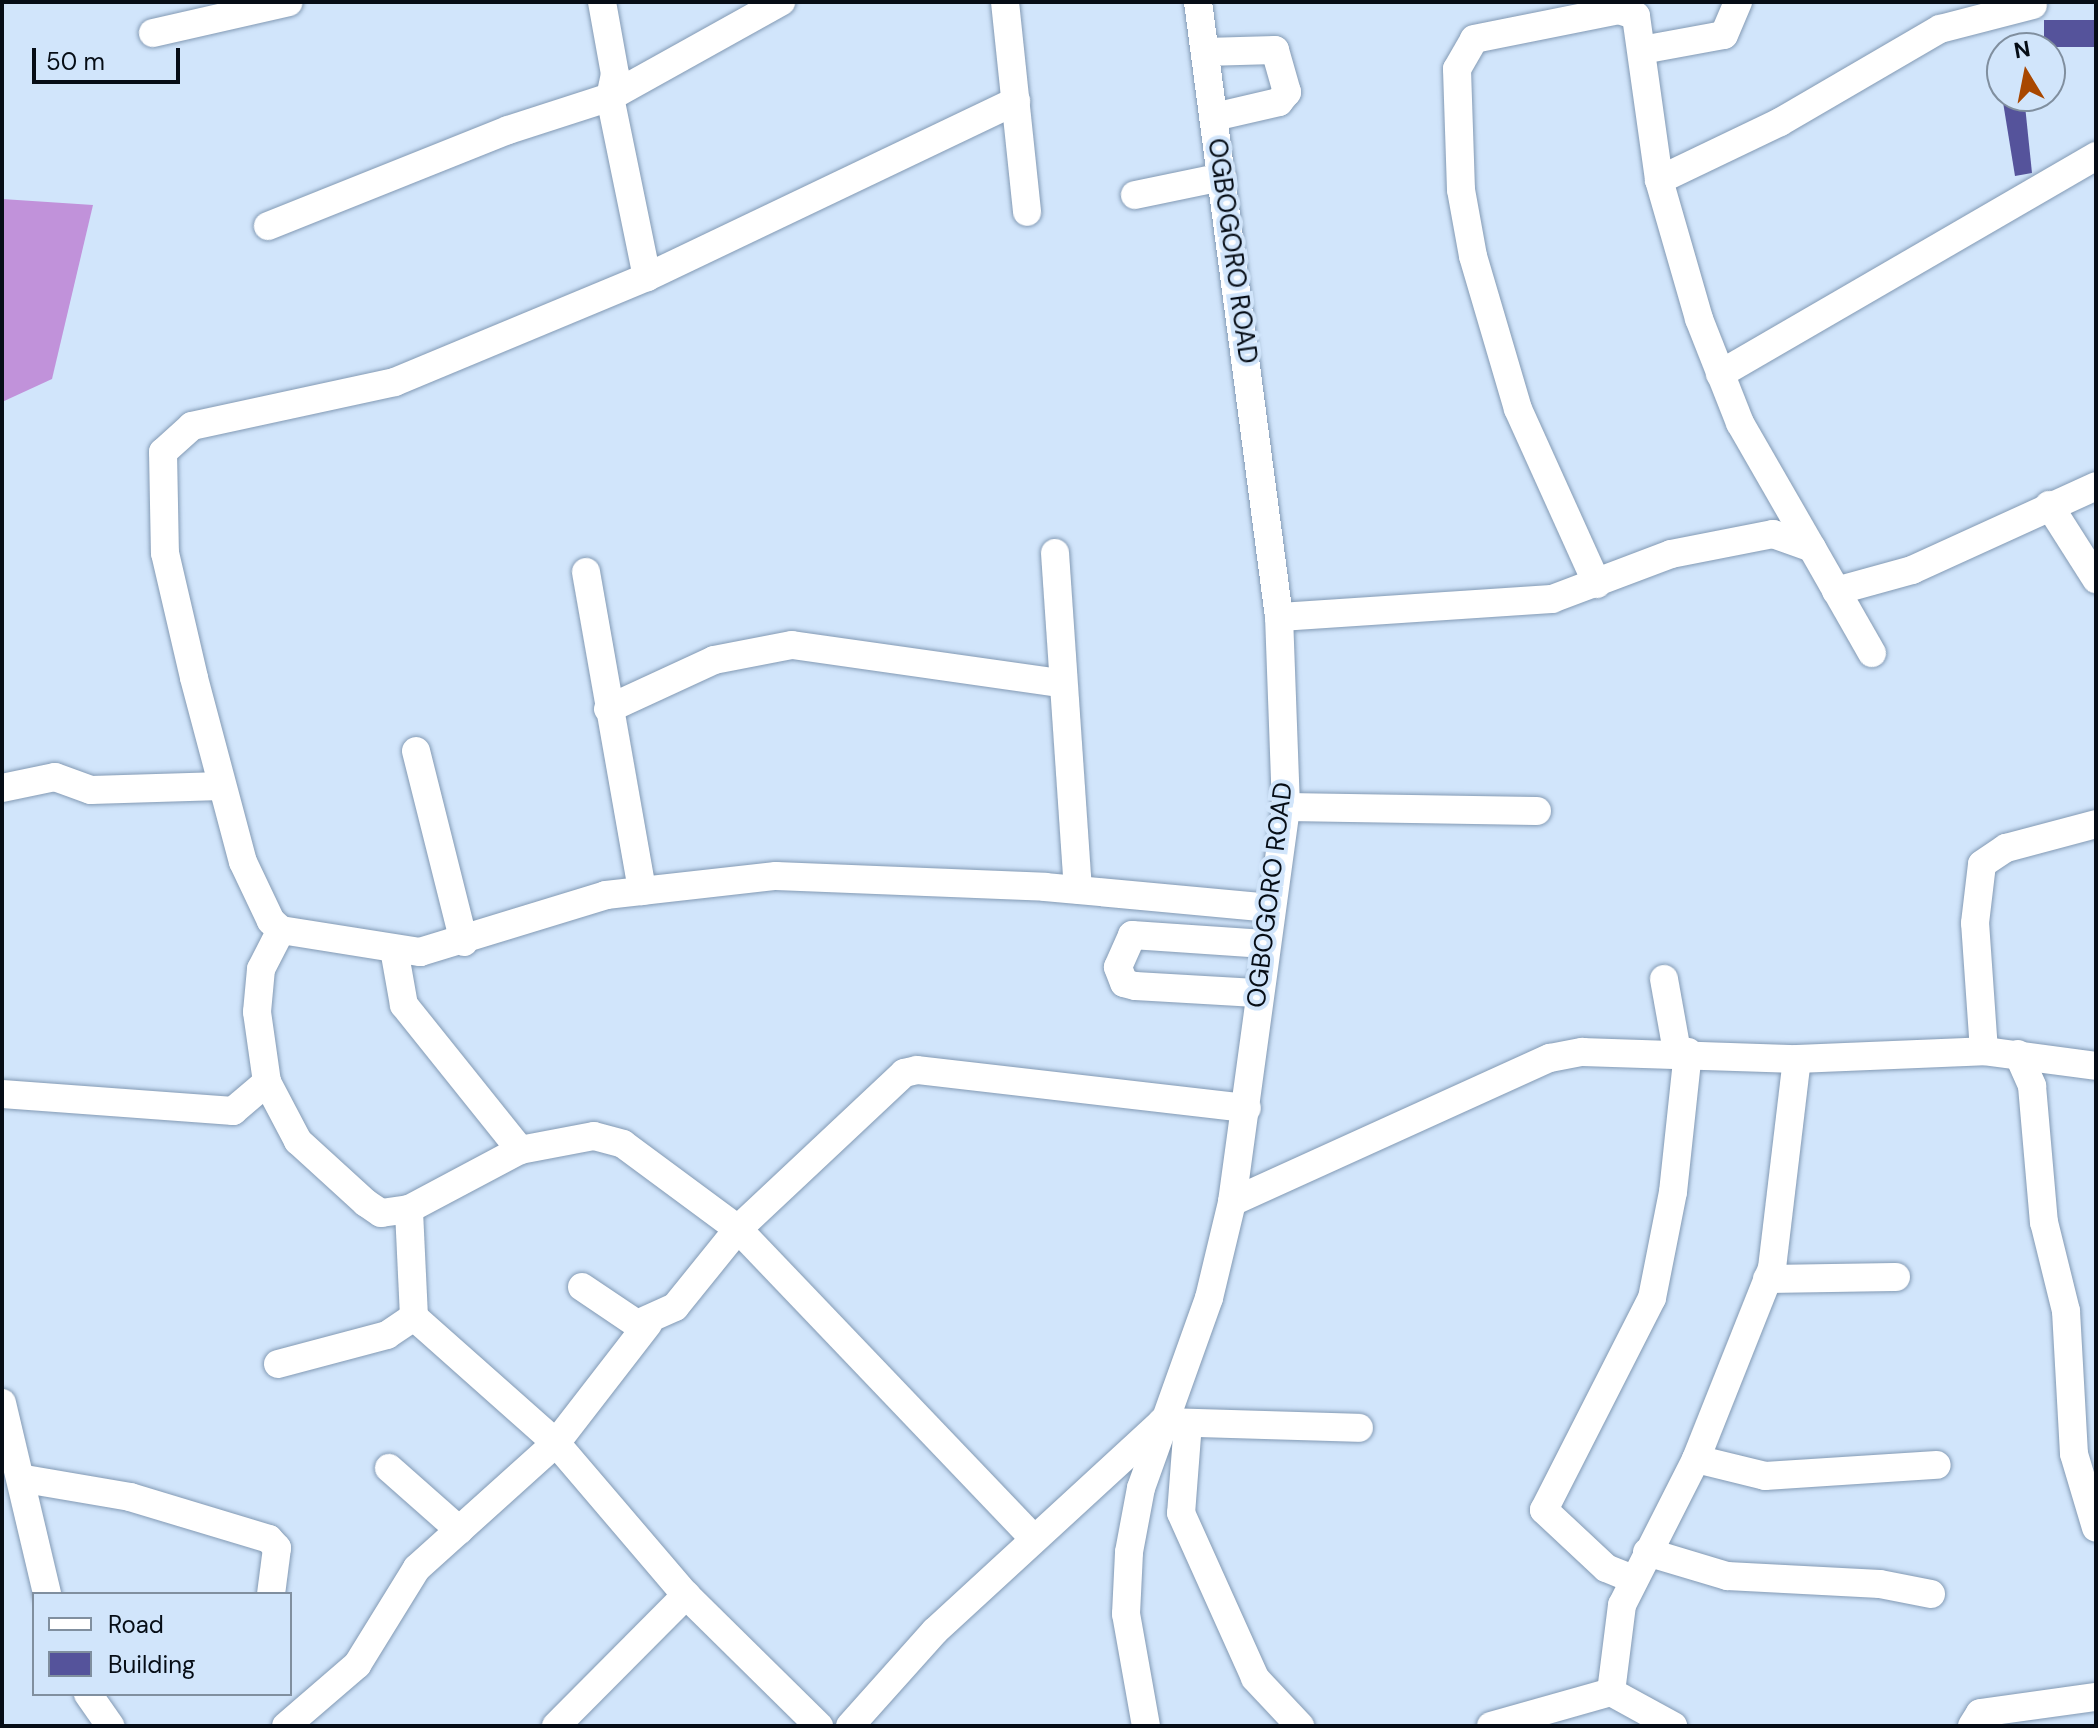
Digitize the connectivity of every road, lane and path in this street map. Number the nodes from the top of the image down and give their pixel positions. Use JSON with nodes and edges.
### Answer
{"nodes":[{"id":1,"x":289,"y":2,"type":"edge"},
{"id":2,"x":602,"y":2,"type":"edge"},
{"id":3,"x":781,"y":2,"type":"edge"},
{"id":4,"x":1005,"y":2,"type":"edge"},
{"id":5,"x":1198,"y":2,"type":"edge"},
{"id":6,"x":1738,"y":2,"type":"edge"},
{"id":7,"x":2033,"y":5,"type":"dead end"},
{"id":8,"x":1543,"y":13,"type":"edge"},
{"id":9,"x":153,"y":33,"type":"dead end"},
{"id":10,"x":1642,"y":50,"type":"junction"},
{"id":11,"x":1205,"y":52,"type":"junction"},
{"id":12,"x":618,"y":86,"type":"junction"},
{"id":13,"x":1016,"y":101,"type":"junction"},
{"id":14,"x":1214,"y":117,"type":"junction"},
{"id":15,"x":2096,"y":156,"type":"edge"},
{"id":16,"x":1222,"y":177,"type":"junction"},
{"id":17,"x":1659,"y":180,"type":"junction"},
{"id":18,"x":1135,"y":195,"type":"dead end"},
{"id":19,"x":1027,"y":212,"type":"dead end"},
{"id":20,"x":268,"y":226,"type":"dead end"},
{"id":21,"x":647,"y":277,"type":"junction"},
{"id":22,"x":1720,"y":374,"type":"junction"},
{"id":23,"x":2096,"y":486,"type":"edge"},
{"id":24,"x":2049,"y":505,"type":"junction"},
{"id":25,"x":1812,"y":548,"type":"junction"},
{"id":26,"x":1055,"y":553,"type":"dead end"},
{"id":27,"x":586,"y":572,"type":"dead end"},
{"id":28,"x":2096,"y":579,"type":"edge"},
{"id":29,"x":1597,"y":584,"type":"junction"},
{"id":30,"x":1836,"y":591,"type":"junction"},
{"id":31,"x":1279,"y":617,"type":"junction"},
{"id":32,"x":1872,"y":653,"type":"dead end"},
{"id":33,"x":1060,"y":683,"type":"junction"},
{"id":34,"x":608,"y":709,"type":"junction"},
{"id":35,"x":416,"y":751,"type":"dead end"},
{"id":36,"x":222,"y":786,"type":"junction"},
{"id":37,"x":2,"y":788,"type":"edge"},
{"id":38,"x":1286,"y":807,"type":"junction"},
{"id":39,"x":1537,"y":811,"type":"dead end"},
{"id":40,"x":2096,"y":824,"type":"edge"},
{"id":41,"x":1078,"y":889,"type":"junction"},
{"id":42,"x":642,"y":891,"type":"junction"},
{"id":43,"x":1271,"y":908,"type":"junction"},
{"id":44,"x":281,"y":930,"type":"junction"},
{"id":45,"x":464,"y":942,"type":"junction"},
{"id":46,"x":1265,"y":944,"type":"junction"},
{"id":47,"x":394,"y":949,"type":"junction"},
{"id":48,"x":1664,"y":979,"type":"dead end"},
{"id":49,"x":1256,"y":993,"type":"junction"},
{"id":50,"x":1984,"y":1051,"type":"junction"},
{"id":51,"x":1682,"y":1052,"type":"junction"},
{"id":52,"x":2018,"y":1054,"type":"junction"},
{"id":53,"x":1797,"y":1059,"type":"junction"},
{"id":54,"x":2096,"y":1066,"type":"edge"},
{"id":55,"x":267,"y":1082,"type":"junction"},
{"id":56,"x":2,"y":1094,"type":"edge"},
{"id":57,"x":1247,"y":1108,"type":"junction"},
{"id":58,"x":520,"y":1150,"type":"junction"},
{"id":59,"x":1232,"y":1202,"type":"junction"},
{"id":60,"x":409,"y":1209,"type":"junction"},
{"id":61,"x":738,"y":1229,"type":"junction"},
{"id":62,"x":1896,"y":1277,"type":"dead end"},
{"id":63,"x":1767,"y":1279,"type":"junction"},
{"id":64,"x":582,"y":1287,"type":"dead end"},
{"id":65,"x":414,"y":1317,"type":"junction"},
{"id":66,"x":648,"y":1324,"type":"junction"},
{"id":67,"x":278,"y":1364,"type":"dead end"},
{"id":68,"x":2,"y":1403,"type":"edge"},
{"id":69,"x":1175,"y":1423,"type":"junction"},
{"id":70,"x":1359,"y":1428,"type":"dead end"},
{"id":71,"x":556,"y":1443,"type":"junction"},
{"id":72,"x":1696,"y":1459,"type":"junction"},
{"id":73,"x":1937,"y":1465,"type":"dead end"},
{"id":74,"x":389,"y":1468,"type":"dead end"},
{"id":75,"x":25,"y":1479,"type":"junction"},
{"id":76,"x":2096,"y":1528,"type":"edge"},
{"id":77,"x":459,"y":1530,"type":"junction"},
{"id":78,"x":1033,"y":1538,"type":"junction"},
{"id":79,"x":1647,"y":1552,"type":"junction"},
{"id":80,"x":1633,"y":1579,"type":"junction"},
{"id":81,"x":47,"y":1592,"type":"edge"},
{"id":82,"x":271,"y":1592,"type":"edge"},
{"id":83,"x":1931,"y":1594,"type":"dead end"},
{"id":84,"x":686,"y":1595,"type":"junction"},
{"id":85,"x":1611,"y":1692,"type":"junction"},
{"id":86,"x":89,"y":1696,"type":"edge"},
{"id":87,"x":2096,"y":1697,"type":"edge"},
{"id":88,"x":110,"y":1726,"type":"edge"},
{"id":89,"x":286,"y":1726,"type":"edge"},
{"id":90,"x":556,"y":1726,"type":"edge"},
{"id":91,"x":819,"y":1726,"type":"edge"},
{"id":92,"x":850,"y":1726,"type":"edge"},
{"id":93,"x":1146,"y":1726,"type":"edge"},
{"id":94,"x":1300,"y":1726,"type":"edge"},
{"id":95,"x":1491,"y":1726,"type":"edge"},
{"id":96,"x":1673,"y":1726,"type":"edge"},
{"id":97,"x":1972,"y":1726,"type":"edge"}],
"edges":[{"from":1,"to":9,"type":"street"},
{"from":2,"to":12,"type":"street"},
{"from":3,"to":12,"type":"street"},
{"from":4,"to":13,"type":"street"},
{"from":5,"to":11,"type":"street","name":"OGBOGORO ROAD"},
{"from":6,"to":10,"type":"street"},
{"from":7,"to":17,"type":"street"},
{"from":8,"to":10,"type":"street"},
{"from":8,"to":29,"type":"street"},
{"from":10,"to":17,"type":"street"},
{"from":11,"to":14,"type":"street","name":"OGBOGORO ROAD"},
{"from":11,"to":14,"type":"street"},
{"from":12,"to":20,"type":"street"},
{"from":12,"to":21,"type":"street"},
{"from":13,"to":19,"type":"street"},
{"from":13,"to":21,"type":"street"},
{"from":14,"to":16,"type":"street","name":"OGBOGORO ROAD"},
{"from":15,"to":22,"type":"street"},
{"from":16,"to":18,"type":"street"},
{"from":16,"to":31,"type":"street","name":"OGBOGORO ROAD"},
{"from":17,"to":22,"type":"street"},
{"from":21,"to":36,"type":"street"},
{"from":22,"to":25,"type":"street"},
{"from":23,"to":24,"type":"street"},
{"from":24,"to":28,"type":"street"},
{"from":24,"to":30,"type":"street"},
{"from":25,"to":29,"type":"street"},
{"from":25,"to":30,"type":"street"},
{"from":26,"to":33,"type":"street"},
{"from":27,"to":34,"type":"street"},
{"from":29,"to":31,"type":"street"},
{"from":30,"to":32,"type":"street"},
{"from":31,"to":38,"type":"street","name":"OGBOGORO ROAD"},
{"from":33,"to":34,"type":"street"},
{"from":33,"to":41,"type":"street"},
{"from":34,"to":42,"type":"street"},
{"from":35,"to":45,"type":"street"},
{"from":36,"to":37,"type":"street"},
{"from":36,"to":44,"type":"street"},
{"from":38,"to":39,"type":"street"},
{"from":38,"to":43,"type":"street","name":"OGBOGORO ROAD"},
{"from":40,"to":50,"type":"street"},
{"from":41,"to":42,"type":"street"},
{"from":41,"to":43,"type":"street"},
{"from":42,"to":45,"type":"street"},
{"from":43,"to":46,"type":"street","name":"OGBOGORO ROAD"},
{"from":44,"to":47,"type":"street"},
{"from":44,"to":55,"type":"street"},
{"from":45,"to":47,"type":"street"},
{"from":46,"to":49,"type":"street","name":"OGBOGORO ROAD"},
{"from":46,"to":49,"type":"street"},
{"from":47,"to":58,"type":"street"},
{"from":48,"to":51,"type":"street"},
{"from":49,"to":57,"type":"street","name":"OGBOGORO ROAD"},
{"from":50,"to":52,"type":"street"},
{"from":50,"to":53,"type":"street"},
{"from":51,"to":53,"type":"street"},
{"from":51,"to":59,"type":"street"},
{"from":51,"to":80,"type":"street"},
{"from":52,"to":54,"type":"street"},
{"from":52,"to":76,"type":"street"},
{"from":53,"to":63,"type":"street"},
{"from":55,"to":56,"type":"street"},
{"from":55,"to":60,"type":"street"},
{"from":57,"to":59,"type":"street","name":"OGBOGORO ROAD"},
{"from":57,"to":61,"type":"street"},
{"from":58,"to":60,"type":"street"},
{"from":58,"to":61,"type":"street"},
{"from":59,"to":69,"type":"street","name":"OGBOGORO ROAD"},
{"from":60,"to":65,"type":"street"},
{"from":61,"to":66,"type":"street"},
{"from":61,"to":78,"type":"street"},
{"from":62,"to":63,"type":"street"},
{"from":63,"to":72,"type":"street"},
{"from":64,"to":66,"type":"street"},
{"from":65,"to":67,"type":"street"},
{"from":65,"to":71,"type":"street"},
{"from":66,"to":71,"type":"street"},
{"from":68,"to":75,"type":"street"},
{"from":69,"to":70,"type":"street"},
{"from":69,"to":78,"type":"street"},
{"from":69,"to":93,"type":"street","name":"OGBOGORO ROAD"},
{"from":69,"to":94,"type":"street"},
{"from":71,"to":77,"type":"street"},
{"from":71,"to":84,"type":"street"},
{"from":72,"to":73,"type":"street"},
{"from":72,"to":79,"type":"street"},
{"from":74,"to":77,"type":"street"},
{"from":75,"to":81,"type":"street"},
{"from":75,"to":82,"type":"street"},
{"from":77,"to":89,"type":"street"},
{"from":78,"to":92,"type":"street"},
{"from":79,"to":80,"type":"street"},
{"from":79,"to":83,"type":"street"},
{"from":80,"to":85,"type":"street"},
{"from":84,"to":90,"type":"street"},
{"from":84,"to":91,"type":"street"},
{"from":85,"to":95,"type":"street"},
{"from":85,"to":96,"type":"street"},
{"from":86,"to":88,"type":"street"},
{"from":87,"to":97,"type":"street"}]}
